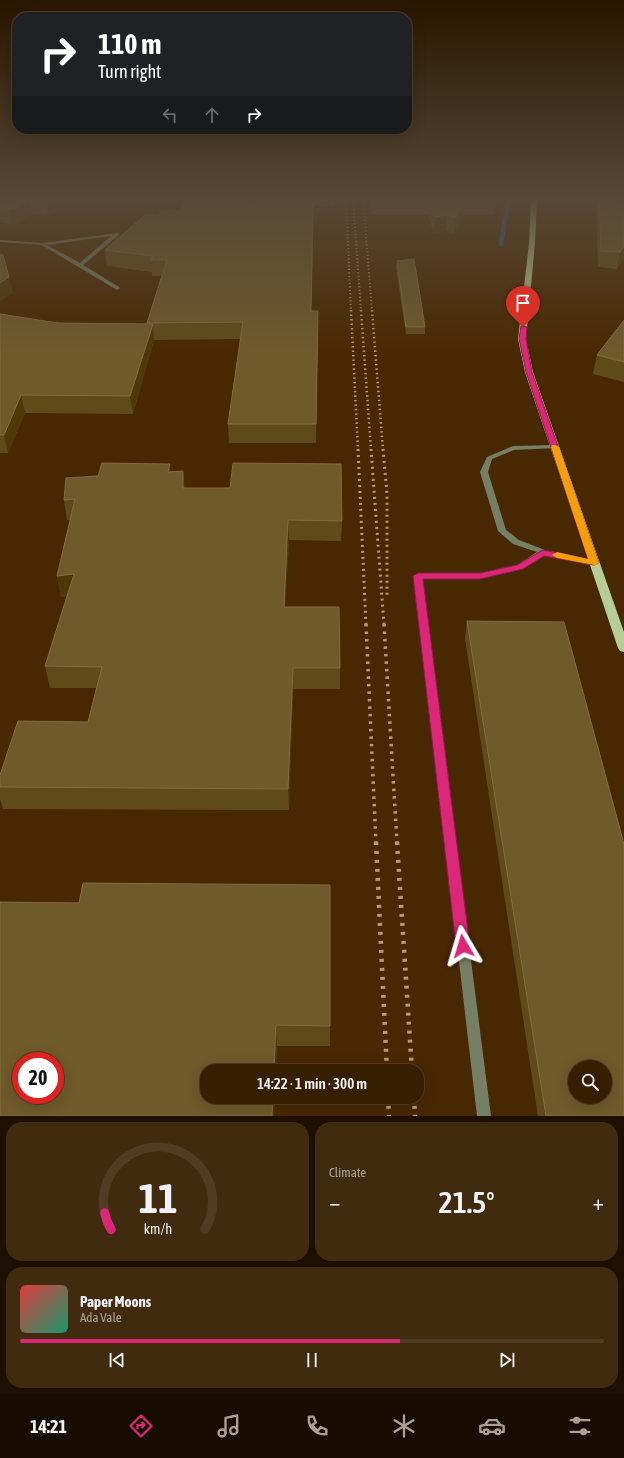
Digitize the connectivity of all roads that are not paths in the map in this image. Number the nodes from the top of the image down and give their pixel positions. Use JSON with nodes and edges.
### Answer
{"nodes":[{"id":1,"x":55,"y":251,"type":"edge"},
{"id":2,"x":97,"y":251,"type":"edge"},
{"id":3,"x":531,"y":251,"type":"edge"},
{"id":4,"x":80,"y":265,"type":"junction"},
{"id":5,"x":117,"y":288,"type":"dead end"},
{"id":6,"x":555,"y":447,"type":"junction"},
{"id":7,"x":543,"y":552,"type":"junction"},
{"id":8,"x":594,"y":563,"type":"junction"},
{"id":9,"x":624,"y":648,"type":"edge"},
{"id":10,"x":484,"y":1116,"type":"edge"}],
"edges":[{"from":1,"to":4,"type":"street"},
{"from":2,"to":4,"type":"street"},
{"from":3,"to":6,"type":"main road"},
{"from":4,"to":5,"type":"street"},
{"from":6,"to":7,"type":"street"},
{"from":6,"to":8,"type":"main road"},
{"from":7,"to":8,"type":"street"},
{"from":7,"to":10,"type":"street"},
{"from":8,"to":9,"type":"main road"}]}
